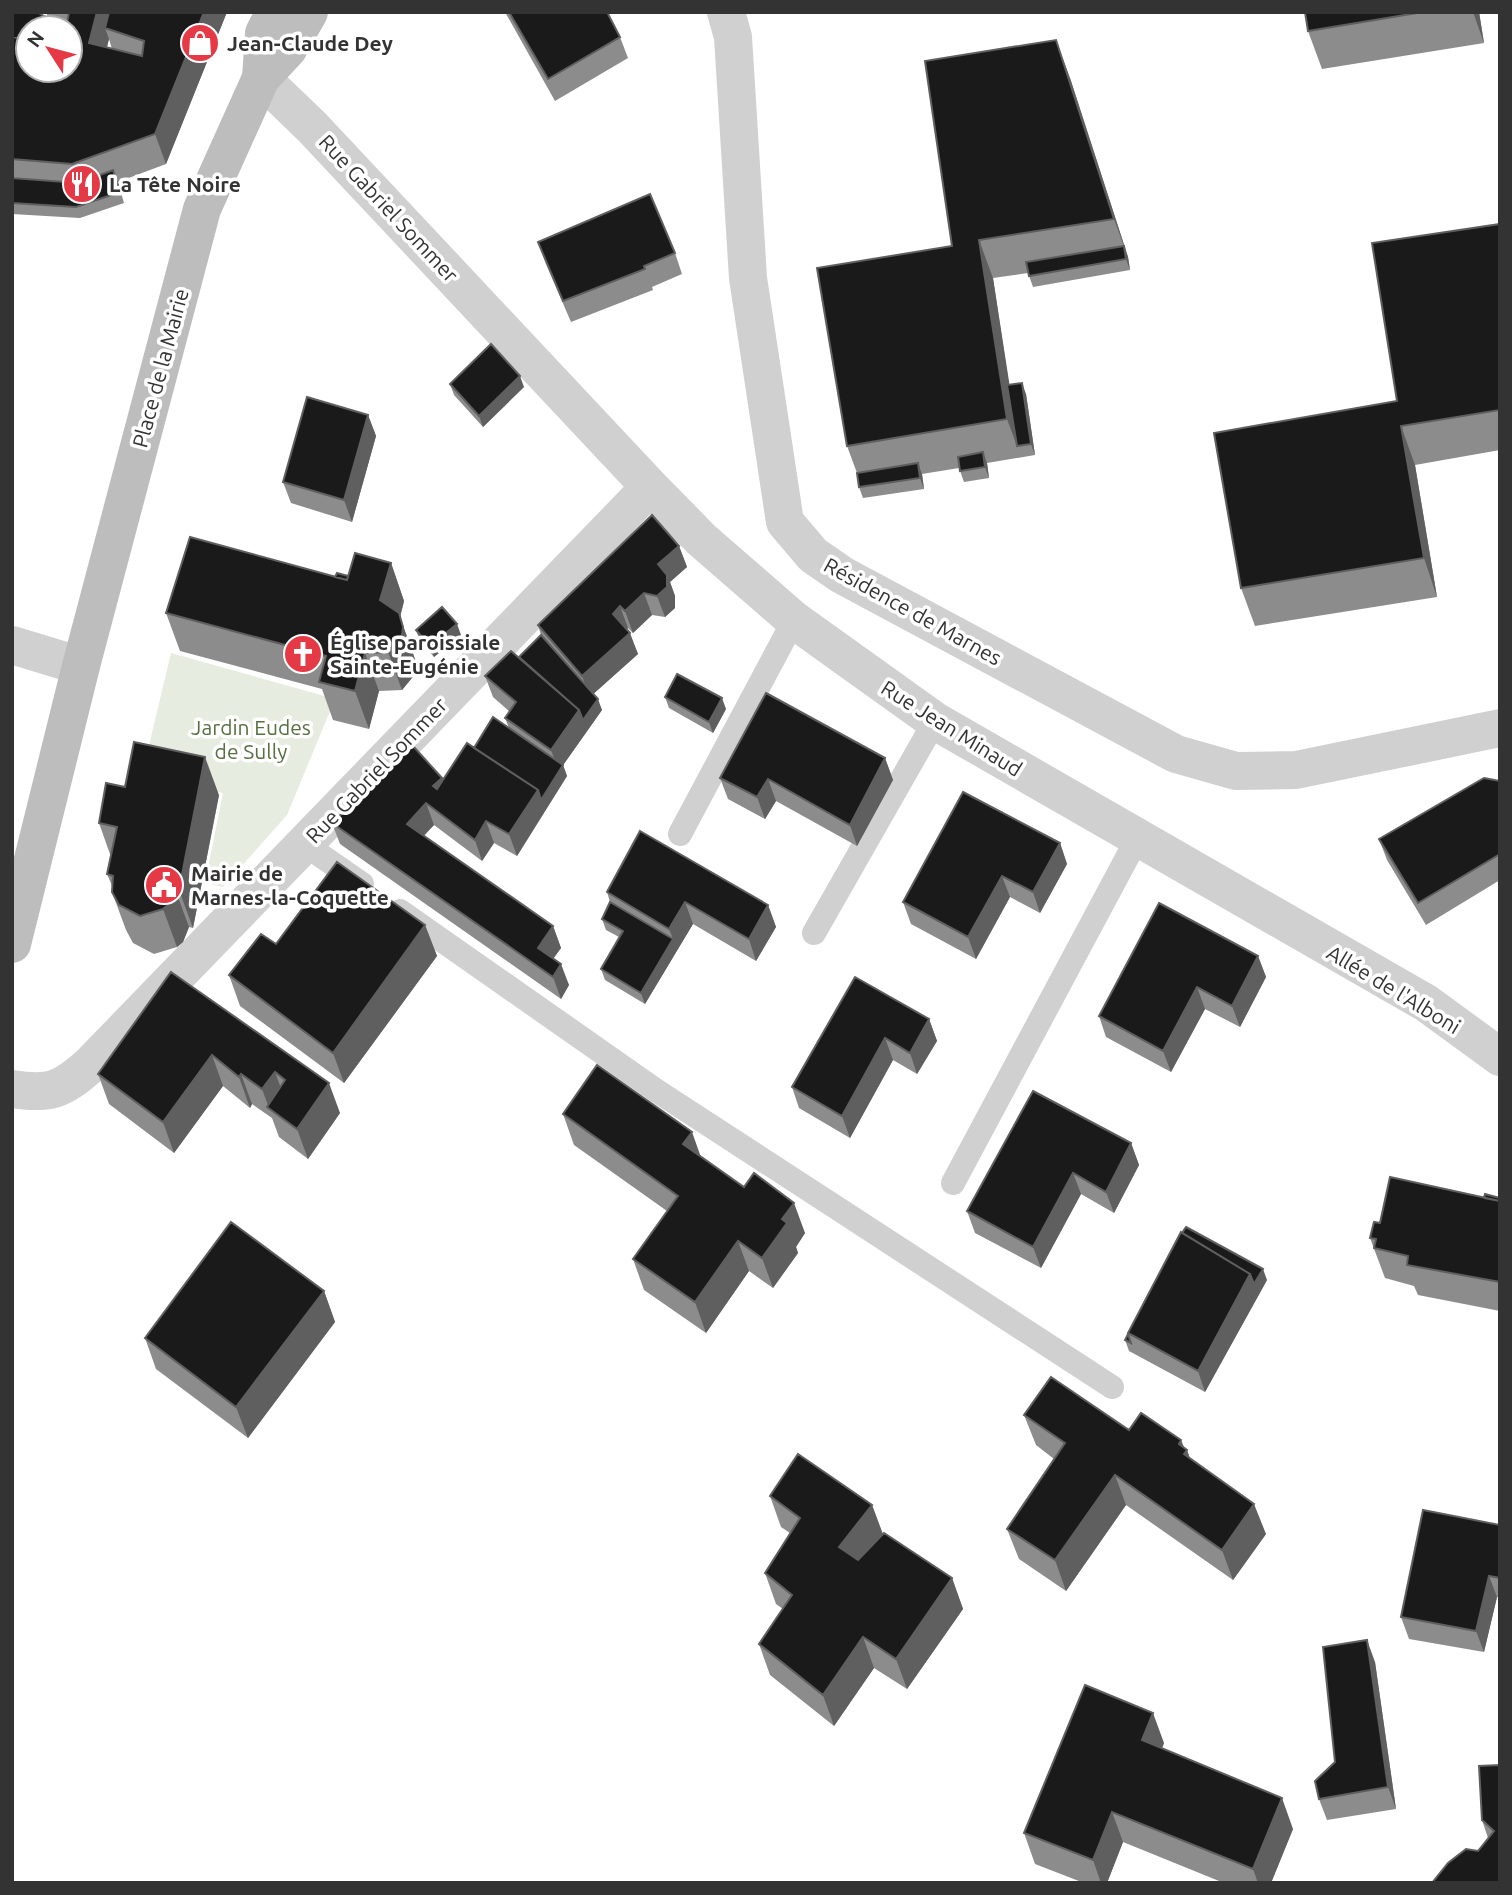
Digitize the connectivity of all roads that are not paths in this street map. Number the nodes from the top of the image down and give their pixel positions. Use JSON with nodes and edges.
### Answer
{"nodes":[{"id":1,"x":275,"y":12,"type":"edge"},
{"id":2,"x":309,"y":12,"type":"edge"},
{"id":3,"x":726,"y":12,"type":"edge"},
{"id":4,"x":261,"y":78,"type":"junction"},
{"id":5,"x":650,"y":487,"type":"junction"},
{"id":6,"x":794,"y":620,"type":"junction"},
{"id":7,"x":12,"y":645,"type":"edge"},
{"id":8,"x":81,"y":666,"type":"junction"},
{"id":9,"x":935,"y":722,"type":"junction"},
{"id":10,"x":1500,"y":728,"type":"edge"},
{"id":11,"x":680,"y":834,"type":"dead end"},
{"id":12,"x":1137,"y":839,"type":"junction"},
{"id":13,"x":304,"y":844,"type":"junction"},
{"id":14,"x":1286,"y":925,"type":"joint"},
{"id":15,"x":814,"y":933,"type":"dead end"},
{"id":16,"x":12,"y":944,"type":"edge"},
{"id":17,"x":1500,"y":1057,"type":"edge"},
{"id":18,"x":12,"y":1089,"type":"edge"},
{"id":19,"x":953,"y":1183,"type":"dead end"},
{"id":20,"x":1112,"y":1387,"type":"dead end"}],
"edges":[{"from":1,"to":4,"type":"main road"},
{"from":2,"to":4,"type":"main road"},
{"from":3,"to":10,"type":"street","name":"Résidence de Marnes"},
{"from":4,"to":5,"type":"street","name":"Rue Gabriel Sommer"},
{"from":4,"to":8,"type":"main road","name":"Place de la Mairie"},
{"from":5,"to":6,"type":"street","name":"Rue Jean Minaud"},
{"from":5,"to":13,"type":"street","name":"Rue Gabriel Sommer"},
{"from":6,"to":9,"type":"street","name":"Rue Jean Minaud"},
{"from":6,"to":11,"type":"lane"},
{"from":7,"to":8,"type":"street"},
{"from":8,"to":16,"type":"main road","name":"Place de la Mairie"},
{"from":9,"to":12,"type":"street","name":"Rue Jean Minaud"},
{"from":9,"to":15,"type":"lane"},
{"from":12,"to":14,"type":"street","name":"Rue Jean Minaud"},
{"from":12,"to":19,"type":"lane"},
{"from":13,"to":18,"type":"street","name":"Rue Gabriel Sommer"},
{"from":13,"to":20,"type":"lane"},
{"from":14,"to":17,"type":"street","name":"Allée de l'Alboni"}]}
